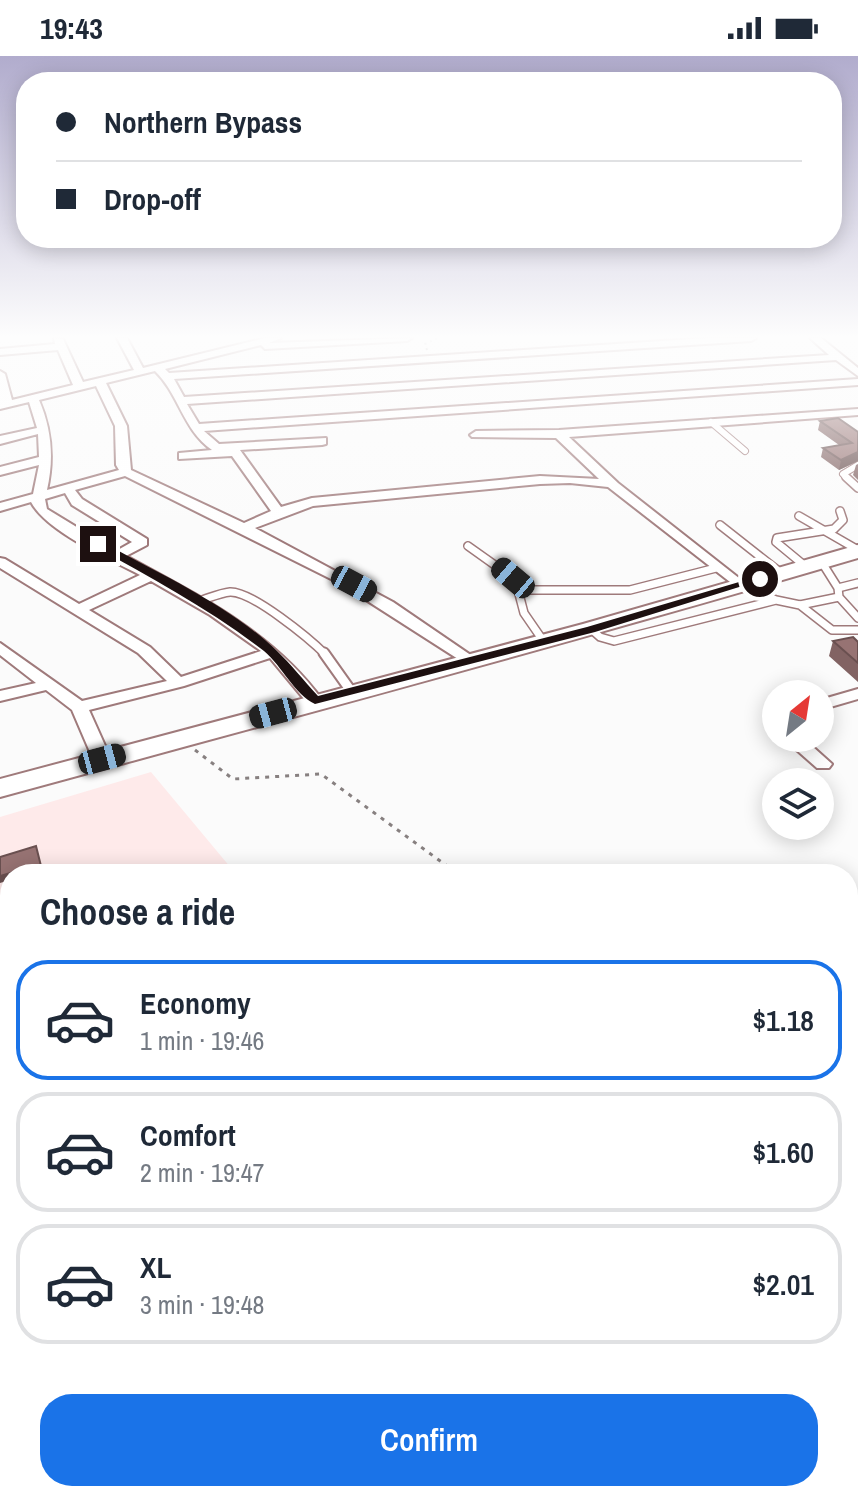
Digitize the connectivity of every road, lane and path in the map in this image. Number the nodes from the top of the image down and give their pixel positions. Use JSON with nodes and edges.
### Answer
{"nodes":[{"id":1,"x":37,"y":405,"type":"edge"},
{"id":2,"x":111,"y":405,"type":"edge"},
{"id":3,"x":183,"y":405,"type":"edge"},
{"id":4,"x":318,"y":405,"type":"edge"},
{"id":5,"x":625,"y":405,"type":"edge"},
{"id":6,"x":503,"y":406,"type":"joint"},
{"id":7,"x":858,"y":412,"type":"edge"},
{"id":8,"x":567,"y":417,"type":"junction"},
{"id":9,"x":320,"y":419,"type":"junction"},
{"id":10,"x":711,"y":422,"type":"junction"},
{"id":11,"x":196,"y":428,"type":"junction"},
{"id":12,"x":42,"y":430,"type":"junction"},
{"id":13,"x":559,"y":434,"type":"junction"},
{"id":14,"x":476,"y":435,"type":"dead end"},
{"id":15,"x":0,"y":440,"type":"edge"},
{"id":16,"x":322,"y":441,"type":"dead end"},
{"id":17,"x":745,"y":451,"type":"dead end"},
{"id":18,"x":183,"y":456,"type":"dead end"},
{"id":19,"x":46,"y":459,"type":"junction"},
{"id":20,"x":858,"y":465,"type":"edge"},
{"id":21,"x":0,"y":471,"type":"edge"},
{"id":22,"x":126,"y":472,"type":"junction"},
{"id":23,"x":612,"y":484,"type":"junction"},
{"id":24,"x":67,"y":487,"type":"junction"},
{"id":25,"x":858,"y":488,"type":"edge"},
{"id":26,"x":40,"y":495,"type":"junction"},
{"id":27,"x":0,"y":507,"type":"edge"},
{"id":28,"x":840,"y":511,"type":"dead end"},
{"id":29,"x":278,"y":512,"type":"junction"},
{"id":30,"x":799,"y":516,"type":"dead end"},
{"id":31,"x":720,"y":525,"type":"dead end"},
{"id":32,"x":244,"y":528,"type":"junction"},
{"id":33,"x":823,"y":532,"type":"junction"},
{"id":34,"x":468,"y":546,"type":"dead end"},
{"id":35,"x":858,"y":550,"type":"edge"},
{"id":36,"x":118,"y":555,"type":"junction"},
{"id":37,"x":0,"y":562,"type":"edge"},
{"id":38,"x":802,"y":567,"type":"junction"},
{"id":39,"x":716,"y":568,"type":"junction"},
{"id":40,"x":152,"y":575,"type":"junction"},
{"id":41,"x":858,"y":583,"type":"edge"},
{"id":42,"x":739,"y":585,"type":"junction"},
{"id":43,"x":518,"y":590,"type":"junction"},
{"id":44,"x":838,"y":592,"type":"junction"},
{"id":45,"x":776,"y":600,"type":"junction"},
{"id":46,"x":199,"y":601,"type":"junction"},
{"id":47,"x":800,"y":605,"type":"junction"},
{"id":48,"x":80,"y":609,"type":"junction"},
{"id":49,"x":858,"y":618,"type":"edge"},
{"id":50,"x":591,"y":629,"type":"junction"},
{"id":51,"x":858,"y":630,"type":"edge"},
{"id":52,"x":544,"y":642,"type":"junction"},
{"id":53,"x":0,"y":648,"type":"edge"},
{"id":54,"x":272,"y":652,"type":"junction"},
{"id":55,"x":469,"y":661,"type":"junction"},
{"id":56,"x":178,"y":683,"type":"junction"},
{"id":57,"x":47,"y":685,"type":"junction"},
{"id":58,"x":351,"y":691,"type":"junction"},
{"id":59,"x":858,"y":694,"type":"edge"},
{"id":60,"x":0,"y":696,"type":"edge"},
{"id":61,"x":315,"y":701,"type":"junction"},
{"id":62,"x":834,"y":701,"type":"edge"},
{"id":63,"x":79,"y":707,"type":"junction"},
{"id":64,"x":179,"y":738,"type":"junction"},
{"id":65,"x":809,"y":752,"type":"edge"},
{"id":66,"x":102,"y":759,"type":"junction"},
{"id":67,"x":823,"y":764,"type":"dead end"},
{"id":68,"x":0,"y":788,"type":"edge"},
{"id":69,"x":444,"y":864,"type":"edge"}],
"edges":[{"from":1,"to":12,"type":"street"},
{"from":2,"to":22,"type":"street"},
{"from":3,"to":11,"type":"street"},
{"from":4,"to":9,"type":"street"},
{"from":5,"to":8,"type":"street"},
{"from":6,"to":8,"type":"street"},
{"from":6,"to":9,"type":"street"},
{"from":7,"to":10,"type":"street"},
{"from":8,"to":10,"type":"street"},
{"from":8,"to":13,"type":"street"},
{"from":9,"to":11,"type":"street"},
{"from":10,"to":17,"type":"lane"},
{"from":11,"to":16,"type":"street"},
{"from":12,"to":15,"type":"street"},
{"from":12,"to":19,"type":"street"},
{"from":13,"to":14,"type":"street"},
{"from":13,"to":23,"type":"street"},
{"from":18,"to":29,"type":"street"},
{"from":19,"to":21,"type":"street"},
{"from":19,"to":26,"type":"street"},
{"from":20,"to":25,"type":"lane"},
{"from":22,"to":24,"type":"street"},
{"from":22,"to":32,"type":"street"},
{"from":23,"to":29,"type":"street"},
{"from":23,"to":39,"type":"street"},
{"from":24,"to":26,"type":"street"},
{"from":24,"to":36,"type":"street"},
{"from":26,"to":27,"type":"street"},
{"from":26,"to":36,"type":"street"},
{"from":28,"to":33,"type":"lane"},
{"from":29,"to":32,"type":"street"},
{"from":30,"to":33,"type":"lane"},
{"from":31,"to":38,"type":"lane"},
{"from":32,"to":55,"type":"street"},
{"from":33,"to":35,"type":"lane"},
{"from":33,"to":38,"type":"lane"},
{"from":34,"to":43,"type":"lane"},
{"from":35,"to":38,"type":"main road"},
{"from":36,"to":40,"type":"street"},
{"from":37,"to":48,"type":"street"},
{"from":38,"to":42,"type":"main road"},
{"from":38,"to":44,"type":"lane"},
{"from":39,"to":42,"type":"street"},
{"from":39,"to":43,"type":"lane"},
{"from":40,"to":46,"type":"street"},
{"from":40,"to":48,"type":"street"},
{"from":41,"to":44,"type":"lane"},
{"from":42,"to":45,"type":"lane"},
{"from":42,"to":50,"type":"main road"},
{"from":43,"to":52,"type":"lane"},
{"from":44,"to":47,"type":"lane"},
{"from":44,"to":49,"type":"lane"},
{"from":45,"to":47,"type":"lane"},
{"from":45,"to":50,"type":"lane"},
{"from":46,"to":54,"type":"street"},
{"from":46,"to":58,"type":"lane"},
{"from":47,"to":51,"type":"lane"},
{"from":48,"to":56,"type":"street"},
{"from":50,"to":52,"type":"main road"},
{"from":52,"to":55,"type":"main road"},
{"from":53,"to":57,"type":"street"},
{"from":54,"to":56,"type":"street"},
{"from":54,"to":61,"type":"street"},
{"from":55,"to":58,"type":"main road"},
{"from":56,"to":63,"type":"street"},
{"from":57,"to":60,"type":"street"},
{"from":57,"to":63,"type":"street"},
{"from":58,"to":61,"type":"main road"},
{"from":59,"to":62,"type":"street"},
{"from":61,"to":64,"type":"main road"},
{"from":63,"to":66,"type":"street"},
{"from":64,"to":66,"type":"main road"},
{"from":64,"to":69,"type":"path"},
{"from":65,"to":67,"type":"street"},
{"from":66,"to":68,"type":"main road"}]}
